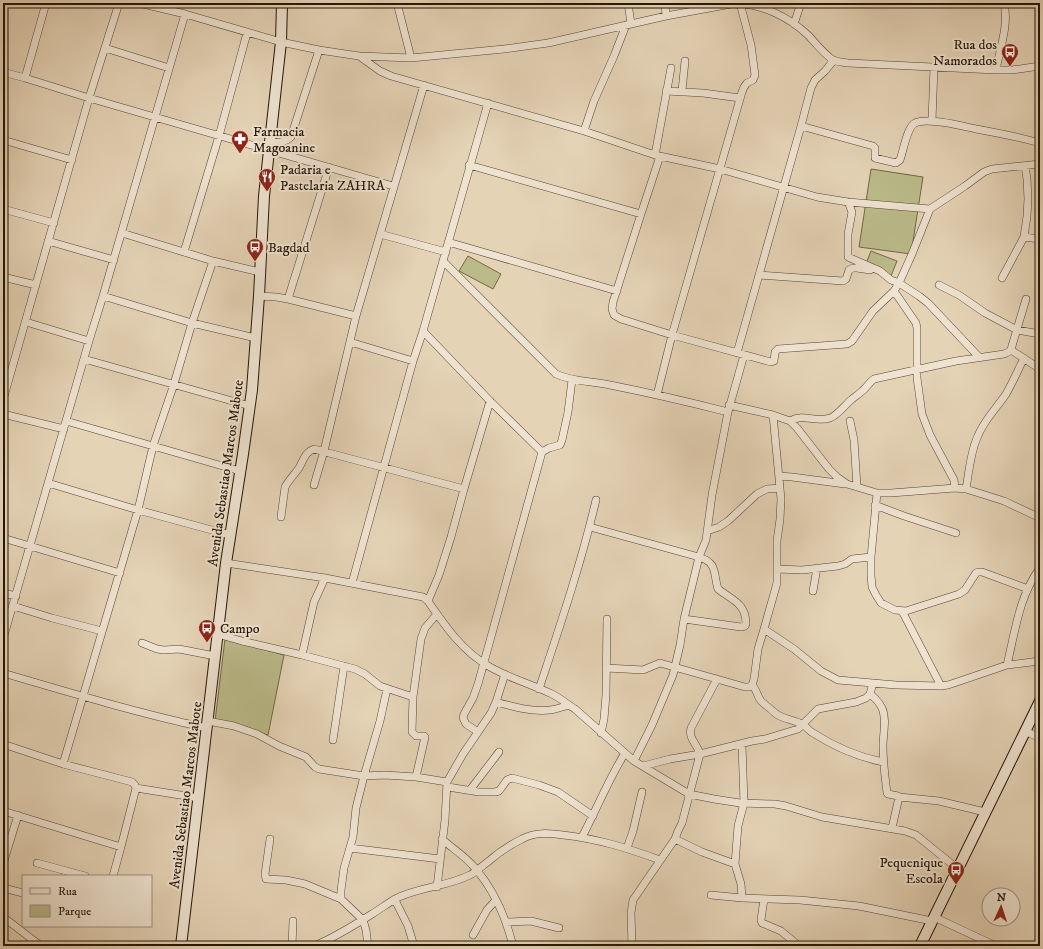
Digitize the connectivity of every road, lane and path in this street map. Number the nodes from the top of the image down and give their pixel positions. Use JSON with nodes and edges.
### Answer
{"nodes":[{"id":1,"x":46,"y":3,"type":"edge"},
{"id":2,"x":119,"y":3,"type":"edge"},
{"id":3,"x":139,"y":3,"type":"edge"},
{"id":4,"x":282,"y":3,"type":"edge"},
{"id":5,"x":397,"y":3,"type":"edge"},
{"id":6,"x":628,"y":3,"type":"edge"},
{"id":7,"x":665,"y":3,"type":"edge"},
{"id":8,"x":731,"y":3,"type":"edge"},
{"id":9,"x":801,"y":3,"type":"edge"},
{"id":10,"x":740,"y":4,"type":"edge"},
{"id":11,"x":1006,"y":4,"type":"edge"},
{"id":12,"x":185,"y":14,"type":"junction"},
{"id":13,"x":666,"y":16,"type":"junction"},
{"id":14,"x":629,"y":24,"type":"junction"},
{"id":15,"x":794,"y":24,"type":"junction"},
{"id":16,"x":248,"y":32,"type":"junction"},
{"id":17,"x":281,"y":42,"type":"junction"},
{"id":18,"x":105,"y":48,"type":"junction"},
{"id":19,"x":319,"y":50,"type":"junction"},
{"id":20,"x":358,"y":56,"type":"junction"},
{"id":21,"x":412,"y":58,"type":"junction"},
{"id":22,"x":834,"y":60,"type":"junction"},
{"id":23,"x":685,"y":61,"type":"dead end"},
{"id":24,"x":1040,"y":66,"type":"edge"},
{"id":25,"x":934,"y":67,"type":"junction"},
{"id":26,"x":169,"y":68,"type":"junction"},
{"id":27,"x":671,"y":68,"type":"dead end"},
{"id":28,"x":996,"y":70,"type":"junction"},
{"id":29,"x":3,"y":72,"type":"edge"},
{"id":30,"x":25,"y":78,"type":"junction"},
{"id":31,"x":424,"y":85,"type":"junction"},
{"id":32,"x":666,"y":91,"type":"junction"},
{"id":33,"x":682,"y":91,"type":"junction"},
{"id":34,"x":89,"y":98,"type":"junction"},
{"id":35,"x":740,"y":98,"type":"junction"},
{"id":36,"x":488,"y":103,"type":"junction"},
{"id":37,"x":156,"y":118,"type":"junction"},
{"id":38,"x":932,"y":121,"type":"junction"},
{"id":39,"x":801,"y":126,"type":"junction"},
{"id":40,"x":584,"y":131,"type":"junction"},
{"id":41,"x":219,"y":136,"type":"junction"},
{"id":42,"x":3,"y":140,"type":"edge"},
{"id":43,"x":1040,"y":143,"type":"edge"},
{"id":44,"x":269,"y":147,"type":"junction"},
{"id":45,"x":658,"y":155,"type":"junction"},
{"id":46,"x":72,"y":160,"type":"junction"},
{"id":47,"x":1040,"y":164,"type":"edge"},
{"id":48,"x":470,"y":165,"type":"junction"},
{"id":49,"x":1025,"y":166,"type":"junction"},
{"id":50,"x":329,"y":167,"type":"junction"},
{"id":51,"x":720,"y":169,"type":"junction"},
{"id":52,"x":393,"y":186,"type":"junction"},
{"id":53,"x":784,"y":188,"type":"junction"},
{"id":54,"x":848,"y":202,"type":"junction"},
{"id":55,"x":3,"y":209,"type":"edge"},
{"id":56,"x":930,"y":209,"type":"junction"},
{"id":57,"x":641,"y":214,"type":"junction"},
{"id":58,"x":54,"y":223,"type":"junction"},
{"id":59,"x":122,"y":233,"type":"junction"},
{"id":60,"x":380,"y":234,"type":"junction"},
{"id":61,"x":1024,"y":237,"type":"junction"},
{"id":62,"x":1040,"y":239,"type":"edge"},
{"id":63,"x":48,"y":242,"type":"junction"},
{"id":64,"x":448,"y":242,"type":"junction"},
{"id":65,"x":184,"y":252,"type":"junction"},
{"id":66,"x":446,"y":252,"type":"junction"},
{"id":67,"x":114,"y":260,"type":"junction"},
{"id":68,"x":213,"y":261,"type":"junction"},
{"id":69,"x":443,"y":261,"type":"junction"},
{"id":70,"x":880,"y":271,"type":"junction"},
{"id":71,"x":260,"y":272,"type":"junction"},
{"id":72,"x":759,"y":275,"type":"junction"},
{"id":73,"x":3,"y":277,"type":"edge"},
{"id":74,"x":1002,"y":278,"type":"dead end"},
{"id":75,"x":899,"y":283,"type":"junction"},
{"id":76,"x":36,"y":285,"type":"junction"},
{"id":77,"x":939,"y":285,"type":"dead end"},
{"id":78,"x":894,"y":291,"type":"junction"},
{"id":79,"x":617,"y":292,"type":"junction"},
{"id":80,"x":103,"y":296,"type":"junction"},
{"id":81,"x":259,"y":296,"type":"junction"},
{"id":82,"x":288,"y":299,"type":"junction"},
{"id":83,"x":1026,"y":300,"type":"dead end"},
{"id":84,"x":356,"y":316,"type":"junction"},
{"id":85,"x":26,"y":322,"type":"junction"},
{"id":86,"x":192,"y":322,"type":"junction"},
{"id":87,"x":1017,"y":330,"type":"junction"},
{"id":88,"x":423,"y":331,"type":"junction"},
{"id":89,"x":1040,"y":334,"type":"edge"},
{"id":90,"x":672,"y":335,"type":"junction"},
{"id":91,"x":256,"y":338,"type":"junction"},
{"id":92,"x":89,"y":341,"type":"junction"},
{"id":93,"x":350,"y":342,"type":"junction"},
{"id":94,"x":1011,"y":350,"type":"junction"},
{"id":95,"x":740,"y":354,"type":"junction"},
{"id":96,"x":979,"y":358,"type":"junction"},
{"id":97,"x":1024,"y":358,"type":"junction"},
{"id":98,"x":84,"y":359,"type":"junction"},
{"id":99,"x":413,"y":361,"type":"junction"},
{"id":100,"x":1040,"y":369,"type":"edge"},
{"id":101,"x":916,"y":370,"type":"junction"},
{"id":102,"x":572,"y":380,"type":"junction"},
{"id":103,"x":174,"y":384,"type":"junction"},
{"id":104,"x":656,"y":395,"type":"junction"},
{"id":105,"x":3,"y":400,"type":"edge"},
{"id":106,"x":490,"y":400,"type":"junction"},
{"id":107,"x":250,"y":406,"type":"junction"},
{"id":108,"x":729,"y":408,"type":"junction"},
{"id":109,"x":3,"y":414,"type":"edge"},
{"id":110,"x":773,"y":415,"type":"junction"},
{"id":111,"x":66,"y":421,"type":"junction"},
{"id":112,"x":790,"y":421,"type":"junction"},
{"id":113,"x":850,"y":421,"type":"dead end"},
{"id":114,"x":64,"y":429,"type":"junction"},
{"id":115,"x":153,"y":446,"type":"junction"},
{"id":116,"x":324,"y":450,"type":"junction"},
{"id":117,"x":542,"y":452,"type":"junction"},
{"id":118,"x":383,"y":468,"type":"junction"},
{"id":119,"x":240,"y":471,"type":"junction"},
{"id":120,"x":779,"y":476,"type":"junction"},
{"id":121,"x":48,"y":483,"type":"junction"},
{"id":122,"x":847,"y":484,"type":"junction"},
{"id":123,"x":314,"y":485,"type":"dead end"},
{"id":124,"x":857,"y":487,"type":"junction"},
{"id":125,"x":780,"y":488,"type":"junction"},
{"id":126,"x":955,"y":488,"type":"junction"},
{"id":127,"x":464,"y":489,"type":"junction"},
{"id":128,"x":966,"y":489,"type":"junction"},
{"id":129,"x":877,"y":493,"type":"junction"},
{"id":130,"x":596,"y":500,"type":"dead end"},
{"id":131,"x":876,"y":505,"type":"junction"},
{"id":132,"x":138,"y":510,"type":"junction"},
{"id":133,"x":281,"y":517,"type":"dead end"},
{"id":134,"x":1040,"y":518,"type":"edge"},
{"id":135,"x":590,"y":527,"type":"junction"},
{"id":136,"x":707,"y":532,"type":"junction"},
{"id":137,"x":956,"y":533,"type":"dead end"},
{"id":138,"x":230,"y":535,"type":"junction"},
{"id":139,"x":3,"y":538,"type":"edge"},
{"id":140,"x":30,"y":546,"type":"junction"},
{"id":141,"x":700,"y":557,"type":"junction"},
{"id":142,"x":871,"y":557,"type":"junction"},
{"id":143,"x":226,"y":563,"type":"junction"},
{"id":144,"x":817,"y":568,"type":"junction"},
{"id":145,"x":1040,"y":568,"type":"edge"},
{"id":146,"x":777,"y":569,"type":"junction"},
{"id":147,"x":120,"y":573,"type":"junction"},
{"id":148,"x":325,"y":578,"type":"junction"},
{"id":149,"x":352,"y":583,"type":"junction"},
{"id":150,"x":1028,"y":590,"type":"junction"},
{"id":151,"x":813,"y":591,"type":"dead end"},
{"id":152,"x":3,"y":593,"type":"edge"},
{"id":153,"x":16,"y":596,"type":"junction"},
{"id":154,"x":428,"y":601,"type":"junction"},
{"id":155,"x":13,"y":606,"type":"junction"},
{"id":156,"x":902,"y":611,"type":"junction"},
{"id":157,"x":437,"y":614,"type":"junction"},
{"id":158,"x":607,"y":619,"type":"dead end"},
{"id":159,"x":684,"y":619,"type":"junction"},
{"id":160,"x":764,"y":629,"type":"junction"},
{"id":161,"x":102,"y":631,"type":"junction"},
{"id":162,"x":217,"y":634,"type":"junction"},
{"id":163,"x":3,"y":638,"type":"edge"},
{"id":164,"x":142,"y":643,"type":"dead end"},
{"id":165,"x":302,"y":655,"type":"junction"},
{"id":166,"x":215,"y":656,"type":"junction"},
{"id":167,"x":1040,"y":661,"type":"edge"},
{"id":168,"x":483,"y":663,"type":"junction"},
{"id":169,"x":1008,"y":665,"type":"junction"},
{"id":170,"x":344,"y":666,"type":"junction"},
{"id":171,"x":606,"y":668,"type":"junction"},
{"id":172,"x":675,"y":668,"type":"junction"},
{"id":173,"x":3,"y":673,"type":"edge"},
{"id":174,"x":505,"y":674,"type":"junction"},
{"id":175,"x":717,"y":680,"type":"junction"},
{"id":176,"x":873,"y":683,"type":"junction"},
{"id":177,"x":752,"y":685,"type":"junction"},
{"id":178,"x":941,"y":686,"type":"junction"},
{"id":179,"x":387,"y":689,"type":"junction"},
{"id":180,"x":539,"y":689,"type":"junction"},
{"id":181,"x":870,"y":694,"type":"junction"},
{"id":182,"x":83,"y":696,"type":"junction"},
{"id":183,"x":413,"y":696,"type":"junction"},
{"id":184,"x":1040,"y":701,"type":"edge"},
{"id":185,"x":496,"y":702,"type":"junction"},
{"id":186,"x":569,"y":705,"type":"junction"},
{"id":187,"x":208,"y":724,"type":"junction"},
{"id":188,"x":803,"y":724,"type":"junction"},
{"id":189,"x":1025,"y":731,"type":"junction"},
{"id":190,"x":478,"y":732,"type":"junction"},
{"id":191,"x":601,"y":733,"type":"junction"},
{"id":192,"x":1040,"y":738,"type":"edge"},
{"id":193,"x":332,"y":740,"type":"dead end"},
{"id":194,"x":3,"y":744,"type":"edge"},
{"id":195,"x":742,"y":744,"type":"junction"},
{"id":196,"x":499,"y":752,"type":"dead end"},
{"id":197,"x":625,"y":753,"type":"junction"},
{"id":198,"x":700,"y":754,"type":"junction"},
{"id":199,"x":634,"y":761,"type":"junction"},
{"id":200,"x":883,"y":762,"type":"junction"},
{"id":201,"x":63,"y":764,"type":"junction"},
{"id":202,"x":643,"y":766,"type":"junction"},
{"id":203,"x":364,"y":776,"type":"junction"},
{"id":204,"x":416,"y":777,"type":"junction"},
{"id":205,"x":448,"y":784,"type":"junction"},
{"id":206,"x":136,"y":788,"type":"junction"},
{"id":207,"x":470,"y":790,"type":"junction"},
{"id":208,"x":642,"y":792,"type":"dead end"},
{"id":209,"x":689,"y":794,"type":"junction"},
{"id":210,"x":899,"y":797,"type":"junction"},
{"id":211,"x":199,"y":798,"type":"junction"},
{"id":212,"x":744,"y":803,"type":"junction"},
{"id":213,"x":3,"y":811,"type":"edge"},
{"id":214,"x":985,"y":812,"type":"junction"},
{"id":215,"x":18,"y":815,"type":"junction"},
{"id":216,"x":593,"y":816,"type":"junction"},
{"id":217,"x":892,"y":828,"type":"junction"},
{"id":218,"x":582,"y":837,"type":"junction"},
{"id":219,"x":270,"y":839,"type":"dead end"},
{"id":220,"x":442,"y":839,"type":"junction"},
{"id":221,"x":675,"y":839,"type":"junction"},
{"id":222,"x":121,"y":847,"type":"junction"},
{"id":223,"x":350,"y":848,"type":"junction"},
{"id":224,"x":626,"y":848,"type":"junction"},
{"id":225,"x":440,"y":859,"type":"junction"},
{"id":226,"x":660,"y":860,"type":"junction"},
{"id":227,"x":37,"y":863,"type":"dead end"},
{"id":228,"x":3,"y":864,"type":"edge"},
{"id":229,"x":735,"y":864,"type":"junction"},
{"id":230,"x":958,"y":869,"type":"junction"},
{"id":231,"x":478,"y":871,"type":"junction"},
{"id":232,"x":76,"y":875,"type":"edge"},
{"id":233,"x":113,"y":875,"type":"edge"},
{"id":234,"x":437,"y":887,"type":"junction"},
{"id":235,"x":3,"y":888,"type":"edge"},
{"id":236,"x":22,"y":893,"type":"edge"},
{"id":237,"x":711,"y":895,"type":"dead end"},
{"id":238,"x":742,"y":898,"type":"junction"},
{"id":239,"x":341,"y":899,"type":"junction"},
{"id":240,"x":764,"y":899,"type":"junction"},
{"id":241,"x":395,"y":900,"type":"junction"},
{"id":242,"x":496,"y":900,"type":"junction"},
{"id":243,"x":3,"y":917,"type":"edge"},
{"id":244,"x":933,"y":919,"type":"junction"},
{"id":245,"x":363,"y":920,"type":"junction"},
{"id":246,"x":293,"y":921,"type":"dead end"},
{"id":247,"x":506,"y":922,"type":"junction"},
{"id":248,"x":559,"y":928,"type":"dead end"},
{"id":249,"x":473,"y":935,"type":"dead end"},
{"id":250,"x":41,"y":946,"type":"edge"},
{"id":251,"x":181,"y":946,"type":"edge"},
{"id":252,"x":292,"y":946,"type":"edge"},
{"id":253,"x":314,"y":946,"type":"edge"},
{"id":254,"x":368,"y":946,"type":"edge"},
{"id":255,"x":414,"y":946,"type":"edge"},
{"id":256,"x":513,"y":946,"type":"edge"},
{"id":257,"x":632,"y":946,"type":"edge"},
{"id":258,"x":799,"y":946,"type":"edge"},
{"id":259,"x":920,"y":946,"type":"edge"},
{"id":260,"x":996,"y":946,"type":"edge"}],
"edges":[{"from":1,"to":30,"type":"street"},
{"from":2,"to":18,"type":"street"},
{"from":3,"to":12,"type":"street"},
{"from":4,"to":17,"type":"main road","name":"Avenida Sebastiao Marcos Mabote"},
{"from":5,"to":21,"type":"street"},
{"from":6,"to":14,"type":"street"},
{"from":7,"to":13,"type":"street"},
{"from":8,"to":10,"type":"street"},
{"from":8,"to":13,"type":"street"},
{"from":9,"to":15,"type":"street"},
{"from":10,"to":15,"type":"street"},
{"from":10,"to":35,"type":"street"},
{"from":11,"to":28,"type":"street"},
{"from":12,"to":16,"type":"street"},
{"from":12,"to":26,"type":"street"},
{"from":13,"to":14,"type":"street"},
{"from":14,"to":21,"type":"street"},
{"from":14,"to":40,"type":"street"},
{"from":15,"to":22,"type":"street"},
{"from":16,"to":17,"type":"street"},
{"from":16,"to":41,"type":"street"},
{"from":17,"to":19,"type":"street"},
{"from":17,"to":44,"type":"main road","name":"Avenida Sebastiao Marcos Mabote"},
{"from":18,"to":26,"type":"street"},
{"from":18,"to":34,"type":"street"},
{"from":19,"to":20,"type":"street"},
{"from":19,"to":44,"type":"street"},
{"from":20,"to":21,"type":"street"},
{"from":20,"to":31,"type":"street"},
{"from":22,"to":25,"type":"street"},
{"from":22,"to":39,"type":"street"},
{"from":23,"to":33,"type":"street"},
{"from":24,"to":28,"type":"street"},
{"from":25,"to":28,"type":"street"},
{"from":25,"to":38,"type":"street"},
{"from":26,"to":37,"type":"street"},
{"from":27,"to":32,"type":"street"},
{"from":29,"to":30,"type":"street"},
{"from":30,"to":34,"type":"street"},
{"from":31,"to":36,"type":"street"},
{"from":31,"to":52,"type":"street"},
{"from":32,"to":33,"type":"street"},
{"from":32,"to":45,"type":"street"},
{"from":33,"to":35,"type":"street"},
{"from":34,"to":37,"type":"street"},
{"from":34,"to":46,"type":"street"},
{"from":35,"to":51,"type":"street"},
{"from":36,"to":40,"type":"street"},
{"from":36,"to":48,"type":"street"},
{"from":37,"to":41,"type":"street"},
{"from":37,"to":59,"type":"street"},
{"from":38,"to":39,"type":"street"},
{"from":38,"to":43,"type":"street"},
{"from":39,"to":53,"type":"street"},
{"from":40,"to":45,"type":"street"},
{"from":41,"to":44,"type":"street"},
{"from":41,"to":65,"type":"street"},
{"from":42,"to":46,"type":"street"},
{"from":44,"to":50,"type":"street"},
{"from":44,"to":71,"type":"main road","name":"Avenida Sebastiao Marcos Mabote"},
{"from":45,"to":51,"type":"street"},
{"from":45,"to":57,"type":"street"},
{"from":46,"to":58,"type":"street"},
{"from":47,"to":49,"type":"street"},
{"from":48,"to":57,"type":"street"},
{"from":48,"to":64,"type":"street"},
{"from":49,"to":56,"type":"street"},
{"from":49,"to":61,"type":"street"},
{"from":50,"to":52,"type":"street"},
{"from":50,"to":82,"type":"street"},
{"from":51,"to":53,"type":"street"},
{"from":51,"to":90,"type":"street"},
{"from":52,"to":60,"type":"street"},
{"from":53,"to":54,"type":"street"},
{"from":53,"to":72,"type":"street"},
{"from":54,"to":56,"type":"street"},
{"from":54,"to":70,"type":"street"},
{"from":55,"to":58,"type":"street"},
{"from":56,"to":75,"type":"street"},
{"from":57,"to":79,"type":"street"},
{"from":58,"to":63,"type":"street"},
{"from":59,"to":65,"type":"street"},
{"from":59,"to":67,"type":"street"},
{"from":60,"to":66,"type":"street"},
{"from":60,"to":84,"type":"street"},
{"from":61,"to":62,"type":"street"},
{"from":61,"to":74,"type":"street"},
{"from":63,"to":67,"type":"street"},
{"from":63,"to":76,"type":"street"},
{"from":64,"to":66,"type":"street"},
{"from":64,"to":79,"type":"street"},
{"from":65,"to":68,"type":"street"},
{"from":66,"to":69,"type":"street"},
{"from":67,"to":80,"type":"street"},
{"from":68,"to":71,"type":"street"},
{"from":68,"to":86,"type":"street"},
{"from":69,"to":88,"type":"street"},
{"from":69,"to":102,"type":"street"},
{"from":70,"to":72,"type":"street"},
{"from":70,"to":75,"type":"street"},
{"from":71,"to":81,"type":"main road","name":"Avenida Sebastiao Marcos Mabote"},
{"from":72,"to":95,"type":"street"},
{"from":73,"to":76,"type":"street"},
{"from":75,"to":78,"type":"street"},
{"from":75,"to":96,"type":"street"},
{"from":76,"to":85,"type":"street"},
{"from":77,"to":87,"type":"street"},
{"from":78,"to":95,"type":"street"},
{"from":78,"to":101,"type":"street"},
{"from":79,"to":90,"type":"street"},
{"from":80,"to":86,"type":"street"},
{"from":80,"to":92,"type":"street"},
{"from":81,"to":82,"type":"street"},
{"from":81,"to":91,"type":"main road","name":"Avenida Sebastiao Marcos Mabote"},
{"from":82,"to":84,"type":"street"},
{"from":83,"to":87,"type":"street"},
{"from":84,"to":93,"type":"street"},
{"from":85,"to":92,"type":"street"},
{"from":85,"to":105,"type":"street"},
{"from":86,"to":91,"type":"street"},
{"from":86,"to":103,"type":"street"},
{"from":87,"to":89,"type":"street"},
{"from":87,"to":94,"type":"street"},
{"from":88,"to":99,"type":"street"},
{"from":88,"to":106,"type":"street"},
{"from":90,"to":95,"type":"street"},
{"from":90,"to":104,"type":"street"},
{"from":91,"to":107,"type":"main road","name":"Avenida Sebastiao Marcos Mabote"},
{"from":92,"to":98,"type":"street"},
{"from":93,"to":99,"type":"street"},
{"from":93,"to":116,"type":"street"},
{"from":94,"to":96,"type":"street"},
{"from":94,"to":97,"type":"street"},
{"from":95,"to":108,"type":"street"},
{"from":96,"to":101,"type":"street"},
{"from":97,"to":100,"type":"street"},
{"from":97,"to":128,"type":"street"},
{"from":98,"to":103,"type":"street"},
{"from":98,"to":111,"type":"street"},
{"from":99,"to":118,"type":"street"},
{"from":101,"to":112,"type":"street"},
{"from":101,"to":126,"type":"street"},
{"from":102,"to":104,"type":"street"},
{"from":102,"to":117,"type":"street"},
{"from":103,"to":107,"type":"street"},
{"from":103,"to":115,"type":"street"},
{"from":104,"to":108,"type":"street"},
{"from":106,"to":117,"type":"street"},
{"from":106,"to":127,"type":"street"},
{"from":107,"to":119,"type":"main road","name":"Avenida Sebastiao Marcos Mabote"},
{"from":108,"to":110,"type":"street"},
{"from":108,"to":136,"type":"street"},
{"from":109,"to":114,"type":"street"},
{"from":110,"to":112,"type":"street"},
{"from":110,"to":120,"type":"street"},
{"from":111,"to":114,"type":"street"},
{"from":111,"to":115,"type":"street"},
{"from":112,"to":122,"type":"street"},
{"from":113,"to":124,"type":"street"},
{"from":114,"to":121,"type":"street"},
{"from":115,"to":119,"type":"street"},
{"from":115,"to":132,"type":"street"},
{"from":116,"to":118,"type":"street"},
{"from":116,"to":123,"type":"street"},
{"from":116,"to":133,"type":"street"},
{"from":117,"to":168,"type":"street"},
{"from":118,"to":127,"type":"street"},
{"from":118,"to":149,"type":"street"},
{"from":119,"to":138,"type":"main road","name":"Avenida Sebastiao Marcos Mabote"},
{"from":120,"to":122,"type":"street"},
{"from":120,"to":125,"type":"street"},
{"from":121,"to":132,"type":"street"},
{"from":121,"to":140,"type":"street"},
{"from":122,"to":124,"type":"street"},
{"from":124,"to":129,"type":"street"},
{"from":125,"to":136,"type":"street"},
{"from":125,"to":146,"type":"street"},
{"from":126,"to":128,"type":"street"},
{"from":126,"to":129,"type":"street"},
{"from":127,"to":154,"type":"street"},
{"from":128,"to":134,"type":"street"},
{"from":129,"to":131,"type":"street"},
{"from":130,"to":135,"type":"street"},
{"from":131,"to":137,"type":"street"},
{"from":131,"to":142,"type":"street"},
{"from":132,"to":138,"type":"street"},
{"from":132,"to":147,"type":"street"},
{"from":135,"to":141,"type":"street"},
{"from":135,"to":180,"type":"street"},
{"from":136,"to":141,"type":"street"},
{"from":138,"to":143,"type":"main road","name":"Avenida Sebastiao Marcos Mabote"},
{"from":139,"to":140,"type":"street"},
{"from":140,"to":147,"type":"street"},
{"from":140,"to":153,"type":"street"},
{"from":141,"to":159,"type":"street"},
{"from":141,"to":159,"type":"street"},
{"from":142,"to":144,"type":"street"},
{"from":142,"to":156,"type":"street"},
{"from":143,"to":148,"type":"street"},
{"from":143,"to":162,"type":"main road","name":"Avenida Sebastiao Marcos Mabote"},
{"from":144,"to":146,"type":"street"},
{"from":144,"to":151,"type":"street"},
{"from":145,"to":150,"type":"street"},
{"from":146,"to":160,"type":"street"},
{"from":147,"to":161,"type":"street"},
{"from":148,"to":149,"type":"street"},
{"from":148,"to":165,"type":"street"},
{"from":149,"to":154,"type":"street"},
{"from":150,"to":156,"type":"street"},
{"from":150,"to":169,"type":"street"},
{"from":152,"to":153,"type":"street"},
{"from":153,"to":155,"type":"street"},
{"from":154,"to":157,"type":"street"},
{"from":155,"to":161,"type":"street"},
{"from":155,"to":163,"type":"street"},
{"from":156,"to":178,"type":"street"},
{"from":157,"to":168,"type":"street"},
{"from":157,"to":183,"type":"street"},
{"from":158,"to":171,"type":"street"},
{"from":159,"to":172,"type":"street"},
{"from":160,"to":176,"type":"street"},
{"from":160,"to":177,"type":"street"},
{"from":161,"to":182,"type":"street"},
{"from":162,"to":165,"type":"street"},
{"from":162,"to":166,"type":"main road","name":"Avenida Sebastiao Marcos Mabote"},
{"from":164,"to":166,"type":"street"},
{"from":165,"to":170,"type":"street"},
{"from":166,"to":187,"type":"main road","name":"Avenida Sebastiao Marcos Mabote"},
{"from":167,"to":169,"type":"street"},
{"from":168,"to":174,"type":"street"},
{"from":168,"to":190,"type":"street"},
{"from":169,"to":178,"type":"street"},
{"from":170,"to":179,"type":"street"},
{"from":170,"to":193,"type":"street"},
{"from":171,"to":172,"type":"street"},
{"from":171,"to":191,"type":"street"},
{"from":172,"to":175,"type":"street"},
{"from":172,"to":199,"type":"street"},
{"from":173,"to":182,"type":"street"},
{"from":174,"to":180,"type":"street"},
{"from":174,"to":185,"type":"street"},
{"from":175,"to":177,"type":"street"},
{"from":175,"to":198,"type":"street"},
{"from":176,"to":178,"type":"street"},
{"from":176,"to":181,"type":"street"},
{"from":177,"to":188,"type":"street"},
{"from":179,"to":183,"type":"street"},
{"from":179,"to":203,"type":"street"},
{"from":180,"to":186,"type":"street"},
{"from":181,"to":188,"type":"street"},
{"from":181,"to":200,"type":"street"},
{"from":182,"to":187,"type":"street"},
{"from":182,"to":201,"type":"street"},
{"from":183,"to":204,"type":"street"},
{"from":184,"to":189,"type":"main road"},
{"from":185,"to":186,"type":"street"},
{"from":185,"to":190,"type":"street"},
{"from":186,"to":191,"type":"street"},
{"from":187,"to":203,"type":"street"},
{"from":187,"to":211,"type":"main road","name":"Avenida Sebastiao Marcos Mabote"},
{"from":188,"to":195,"type":"street"},
{"from":188,"to":200,"type":"street"},
{"from":189,"to":192,"type":"street"},
{"from":189,"to":214,"type":"main road"},
{"from":190,"to":205,"type":"street"},
{"from":191,"to":197,"type":"street"},
{"from":194,"to":201,"type":"street"},
{"from":195,"to":198,"type":"street"},
{"from":195,"to":212,"type":"street"},
{"from":196,"to":207,"type":"street"},
{"from":197,"to":199,"type":"street"},
{"from":197,"to":216,"type":"street"},
{"from":198,"to":202,"type":"street"},
{"from":198,"to":209,"type":"street"},
{"from":199,"to":202,"type":"street"},
{"from":200,"to":210,"type":"street"},
{"from":201,"to":206,"type":"street"},
{"from":202,"to":209,"type":"street"},
{"from":203,"to":204,"type":"street"},
{"from":203,"to":223,"type":"street"},
{"from":204,"to":205,"type":"street"},
{"from":205,"to":207,"type":"street"},
{"from":205,"to":220,"type":"street"},
{"from":206,"to":211,"type":"street"},
{"from":206,"to":222,"type":"street"},
{"from":207,"to":216,"type":"street"},
{"from":208,"to":224,"type":"street"},
{"from":209,"to":212,"type":"street"},
{"from":209,"to":221,"type":"street"},
{"from":210,"to":214,"type":"street"},
{"from":210,"to":217,"type":"street"},
{"from":211,"to":251,"type":"main road","name":"Avenida Sebastiao Marcos Mabote"},
{"from":212,"to":217,"type":"street"},
{"from":212,"to":229,"type":"street"},
{"from":213,"to":215,"type":"street"},
{"from":214,"to":230,"type":"main road"},
{"from":215,"to":222,"type":"street"},
{"from":215,"to":228,"type":"street"},
{"from":216,"to":218,"type":"street"},
{"from":217,"to":230,"type":"street"},
{"from":218,"to":224,"type":"street"},
{"from":218,"to":231,"type":"street"},
{"from":219,"to":239,"type":"street"},
{"from":220,"to":225,"type":"street"},
{"from":220,"to":231,"type":"street"},
{"from":221,"to":226,"type":"street"},
{"from":221,"to":229,"type":"street"},
{"from":222,"to":233,"type":"street"},
{"from":223,"to":225,"type":"street"},
{"from":223,"to":239,"type":"street"},
{"from":224,"to":226,"type":"street"},
{"from":225,"to":234,"type":"street"},
{"from":226,"to":257,"type":"street"},
{"from":227,"to":232,"type":"street"},
{"from":229,"to":238,"type":"street"},
{"from":230,"to":244,"type":"main road"},
{"from":231,"to":234,"type":"street"},
{"from":231,"to":242,"type":"street"},
{"from":234,"to":241,"type":"street"},
{"from":235,"to":236,"type":"street"},
{"from":237,"to":238,"type":"street"},
{"from":238,"to":240,"type":"street"},
{"from":239,"to":245,"type":"street"},
{"from":240,"to":244,"type":"street"},
{"from":240,"to":258,"type":"street"},
{"from":241,"to":245,"type":"street"},
{"from":241,"to":255,"type":"street"},
{"from":242,"to":247,"type":"street"},
{"from":242,"to":249,"type":"street"},
{"from":243,"to":250,"type":"street"},
{"from":244,"to":259,"type":"main road"},
{"from":244,"to":260,"type":"street"},
{"from":245,"to":253,"type":"street"},
{"from":245,"to":254,"type":"street"},
{"from":246,"to":252,"type":"street"},
{"from":247,"to":248,"type":"street"},
{"from":247,"to":256,"type":"street"}]}
